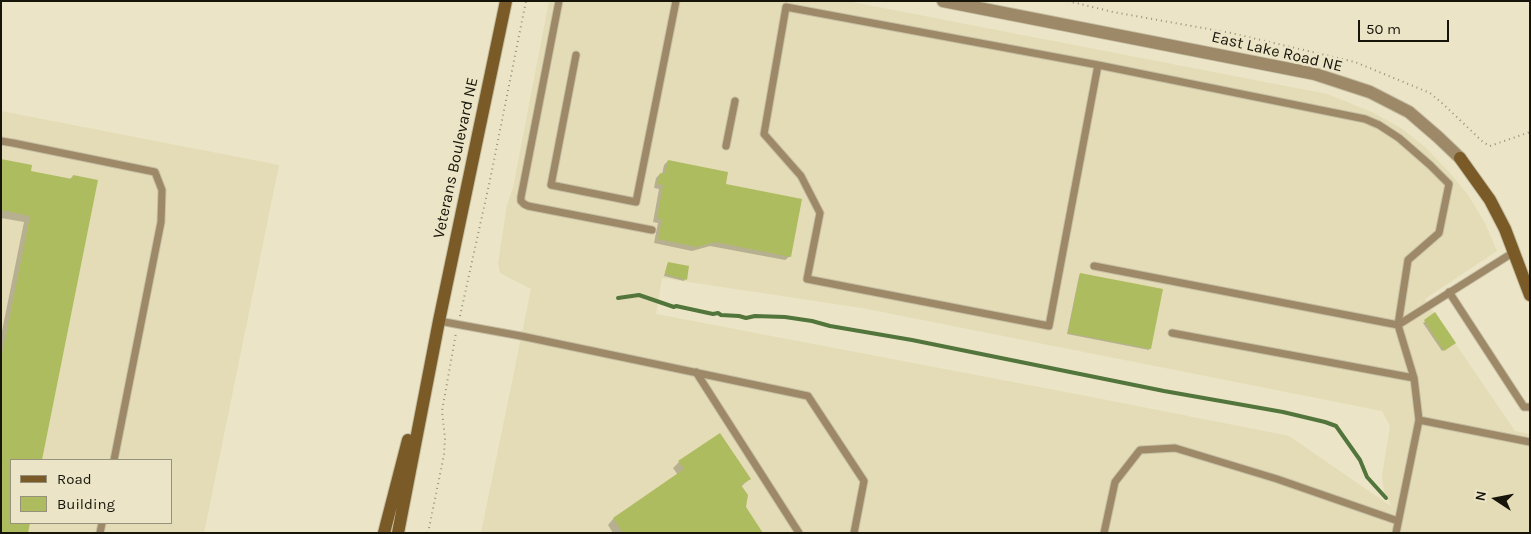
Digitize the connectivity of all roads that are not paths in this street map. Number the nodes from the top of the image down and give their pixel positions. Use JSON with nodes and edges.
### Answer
{"nodes":[{"id":1,"x":506,"y":1,"type":"edge"},
{"id":2,"x":558,"y":1,"type":"edge"},
{"id":3,"x":676,"y":1,"type":"edge"},
{"id":4,"x":943,"y":1,"type":"edge"},
{"id":5,"x":576,"y":55,"type":"dead end"},
{"id":6,"x":1098,"y":65,"type":"junction"},
{"id":7,"x":735,"y":101,"type":"dead end"},
{"id":8,"x":1,"y":141,"type":"edge"},
{"id":9,"x":726,"y":146,"type":"dead end"},
{"id":10,"x":1460,"y":158,"type":"joint"},
{"id":11,"x":652,"y":230,"type":"dead end"},
{"id":12,"x":1514,"y":252,"type":"junction"},
{"id":13,"x":1094,"y":266,"type":"dead end"},
{"id":14,"x":1449,"y":292,"type":"junction"},
{"id":15,"x":1530,"y":295,"type":"edge"},
{"id":16,"x":439,"y":321,"type":"junction"},
{"id":17,"x":1398,"y":325,"type":"junction"},
{"id":18,"x":1172,"y":333,"type":"dead end"},
{"id":19,"x":696,"y":372,"type":"junction"},
{"id":20,"x":1414,"y":378,"type":"junction"},
{"id":21,"x":1530,"y":407,"type":"edge"},
{"id":22,"x":1419,"y":420,"type":"junction"},
{"id":23,"x":1530,"y":442,"type":"edge"},
{"id":24,"x":114,"y":459,"type":"edge"},
{"id":25,"x":1398,"y":521,"type":"junction"},
{"id":26,"x":384,"y":533,"type":"edge"},
{"id":27,"x":398,"y":533,"type":"edge"},
{"id":28,"x":800,"y":533,"type":"edge"},
{"id":29,"x":854,"y":533,"type":"edge"},
{"id":30,"x":1104,"y":533,"type":"edge"},
{"id":31,"x":1396,"y":533,"type":"edge"}],
"edges":[{"from":1,"to":16,"type":"main road","name":"Veterans Boulevard NE"},
{"from":2,"to":11,"type":"lane"},
{"from":3,"to":5,"type":"lane"},
{"from":4,"to":10,"type":"street","name":"East Lake Road NE"},
{"from":6,"to":6,"type":"lane"},
{"from":6,"to":17,"type":"lane"},
{"from":7,"to":9,"type":"lane"},
{"from":8,"to":24,"type":"lane"},
{"from":10,"to":12,"type":"main road","name":"East Lake Road NE"},
{"from":12,"to":14,"type":"lane"},
{"from":12,"to":15,"type":"main road","name":"East Lake Road NE"},
{"from":13,"to":17,"type":"lane"},
{"from":14,"to":17,"type":"lane"},
{"from":14,"to":21,"type":"lane"},
{"from":16,"to":19,"type":"lane"},
{"from":16,"to":26,"type":"main road","name":"Veterans Boulevard NE"},
{"from":16,"to":27,"type":"main road","name":"Veterans Boulevard NE"},
{"from":17,"to":20,"type":"lane"},
{"from":18,"to":20,"type":"lane"},
{"from":19,"to":28,"type":"lane"},
{"from":19,"to":29,"type":"lane"},
{"from":20,"to":22,"type":"lane"},
{"from":22,"to":23,"type":"lane"},
{"from":22,"to":25,"type":"lane"},
{"from":25,"to":30,"type":"lane"},
{"from":25,"to":31,"type":"lane"}]}
